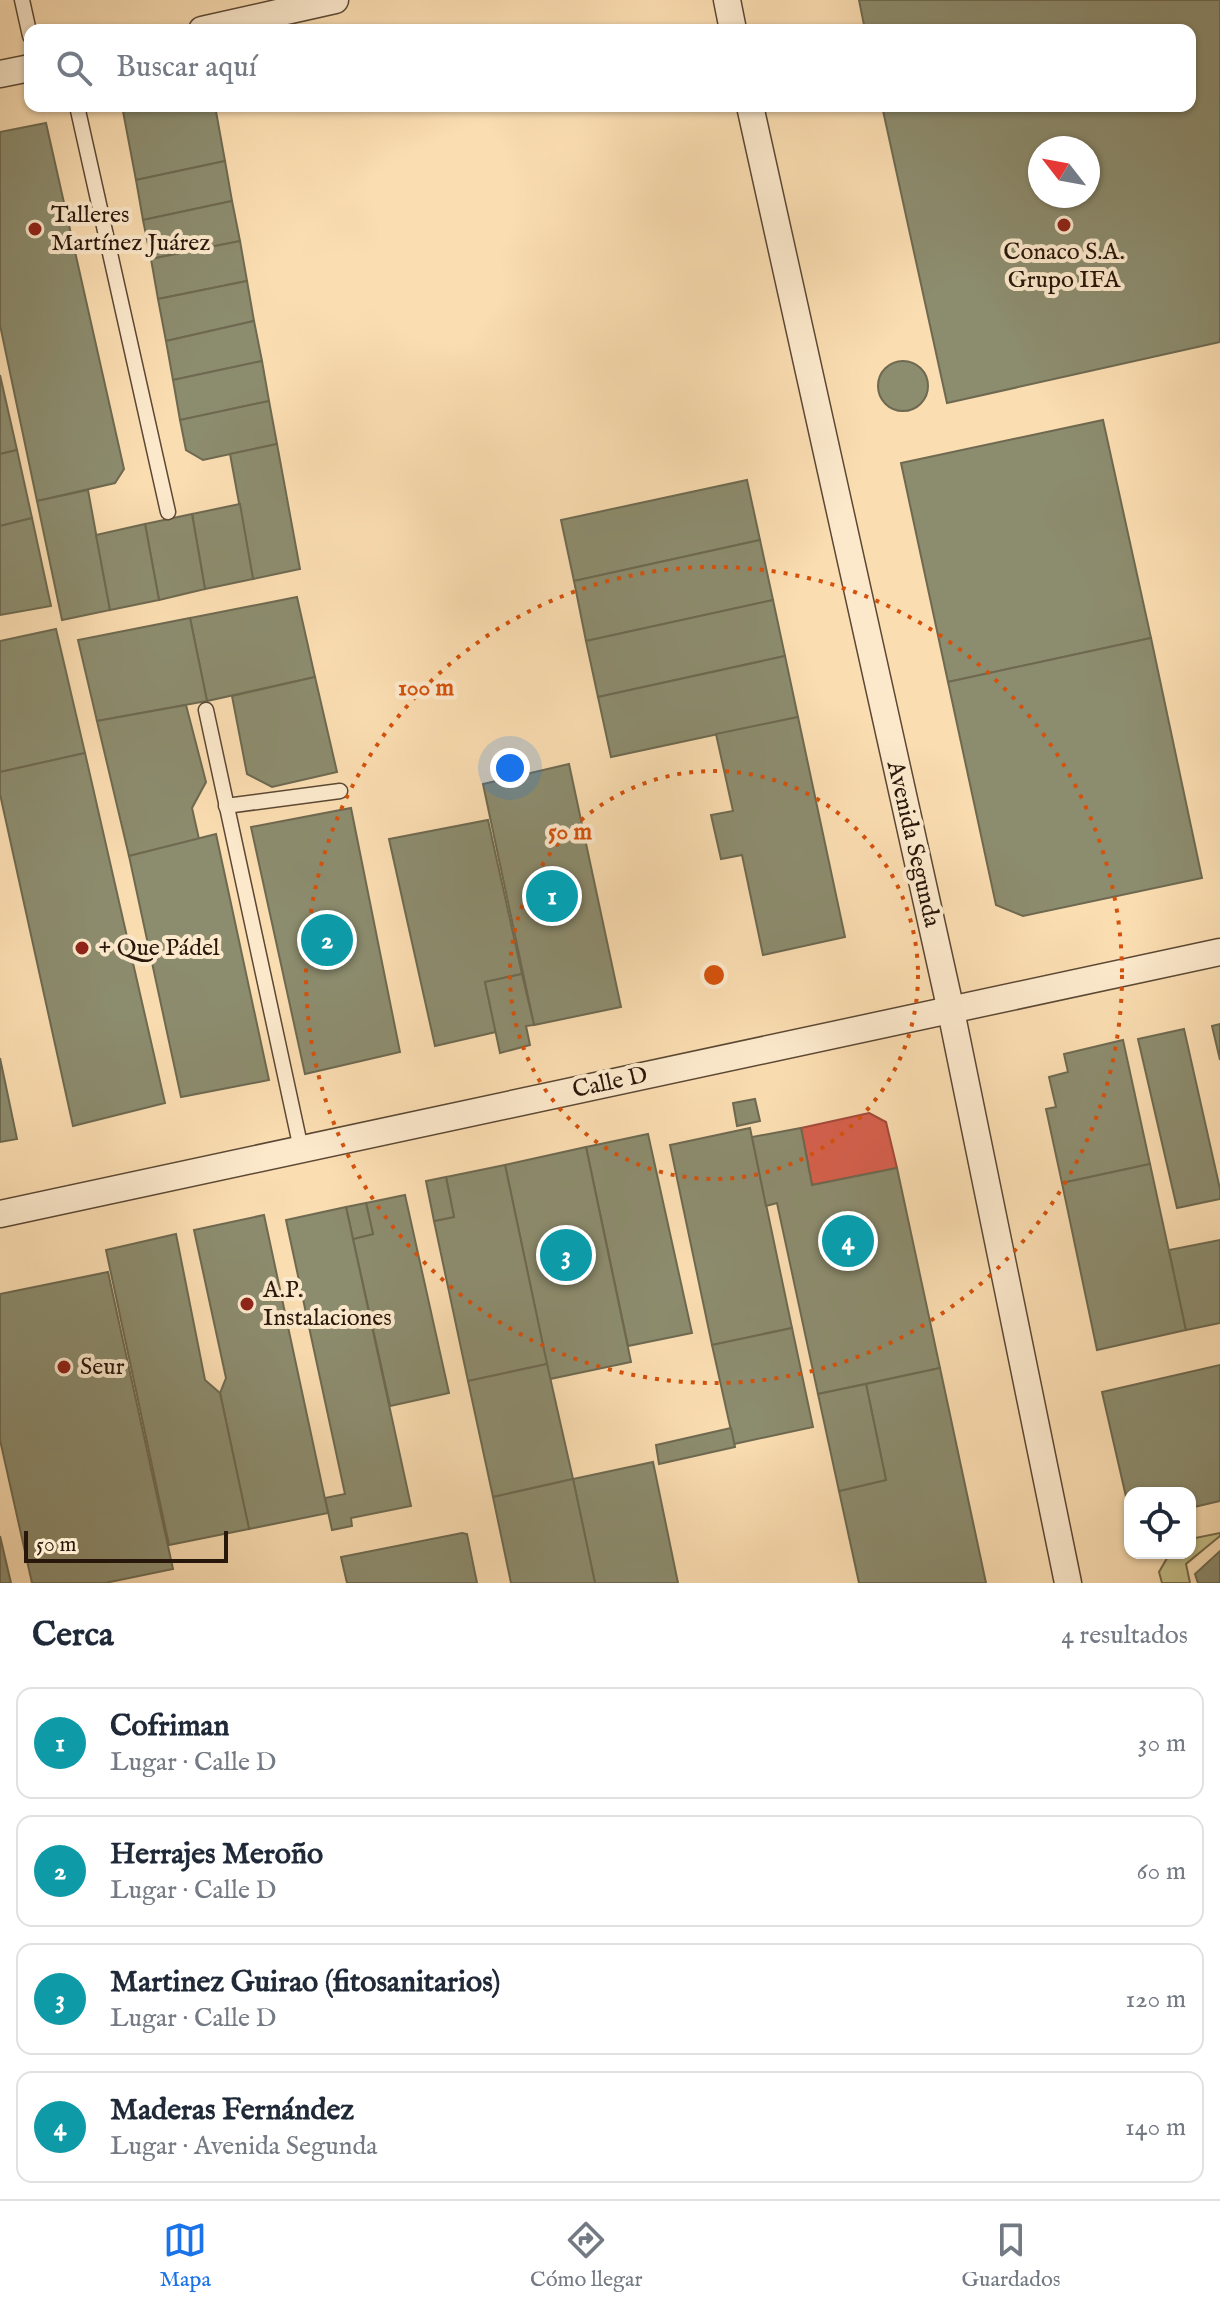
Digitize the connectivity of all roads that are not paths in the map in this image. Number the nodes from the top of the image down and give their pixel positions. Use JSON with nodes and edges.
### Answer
{"nodes":[{"id":1,"x":22,"y":0,"type":"edge"},
{"id":2,"x":335,"y":0,"type":"edge"},
{"id":3,"x":727,"y":0,"type":"edge"},
{"id":4,"x":27,"y":24,"type":"edge"},
{"id":5,"x":229,"y":24,"type":"edge"},
{"id":6,"x":732,"y":24,"type":"edge"},
{"id":7,"x":24,"y":69,"type":"edge"},
{"id":8,"x":0,"y":74,"type":"edge"},
{"id":9,"x":78,"y":112,"type":"edge"},
{"id":10,"x":751,"y":112,"type":"edge"},
{"id":11,"x":168,"y":512,"type":"dead end"},
{"id":12,"x":206,"y":710,"type":"dead end"},
{"id":13,"x":340,"y":791,"type":"dead end"},
{"id":14,"x":226,"y":806,"type":"junction"},
{"id":15,"x":1220,"y":952,"type":"edge"},
{"id":16,"x":951,"y":1011,"type":"junction"},
{"id":17,"x":301,"y":1149,"type":"junction"},
{"id":18,"x":0,"y":1214,"type":"edge"},
{"id":19,"x":1068,"y":1583,"type":"edge"}],
"edges":[{"from":1,"to":4,"type":"lane"},
{"from":2,"to":5,"type":"street"},
{"from":3,"to":6,"type":"street"},
{"from":7,"to":8,"type":"street"},
{"from":9,"to":11,"type":"lane"},
{"from":10,"to":16,"type":"street","name":"Avenida Segunda"},
{"from":12,"to":14,"type":"lane"},
{"from":13,"to":14,"type":"lane"},
{"from":14,"to":17,"type":"lane"},
{"from":15,"to":16,"type":"street","name":"Calle D"},
{"from":16,"to":17,"type":"street","name":"Calle D"},
{"from":16,"to":19,"type":"street","name":"Avenida Segunda"},
{"from":17,"to":18,"type":"street","name":"Calle D"}]}
